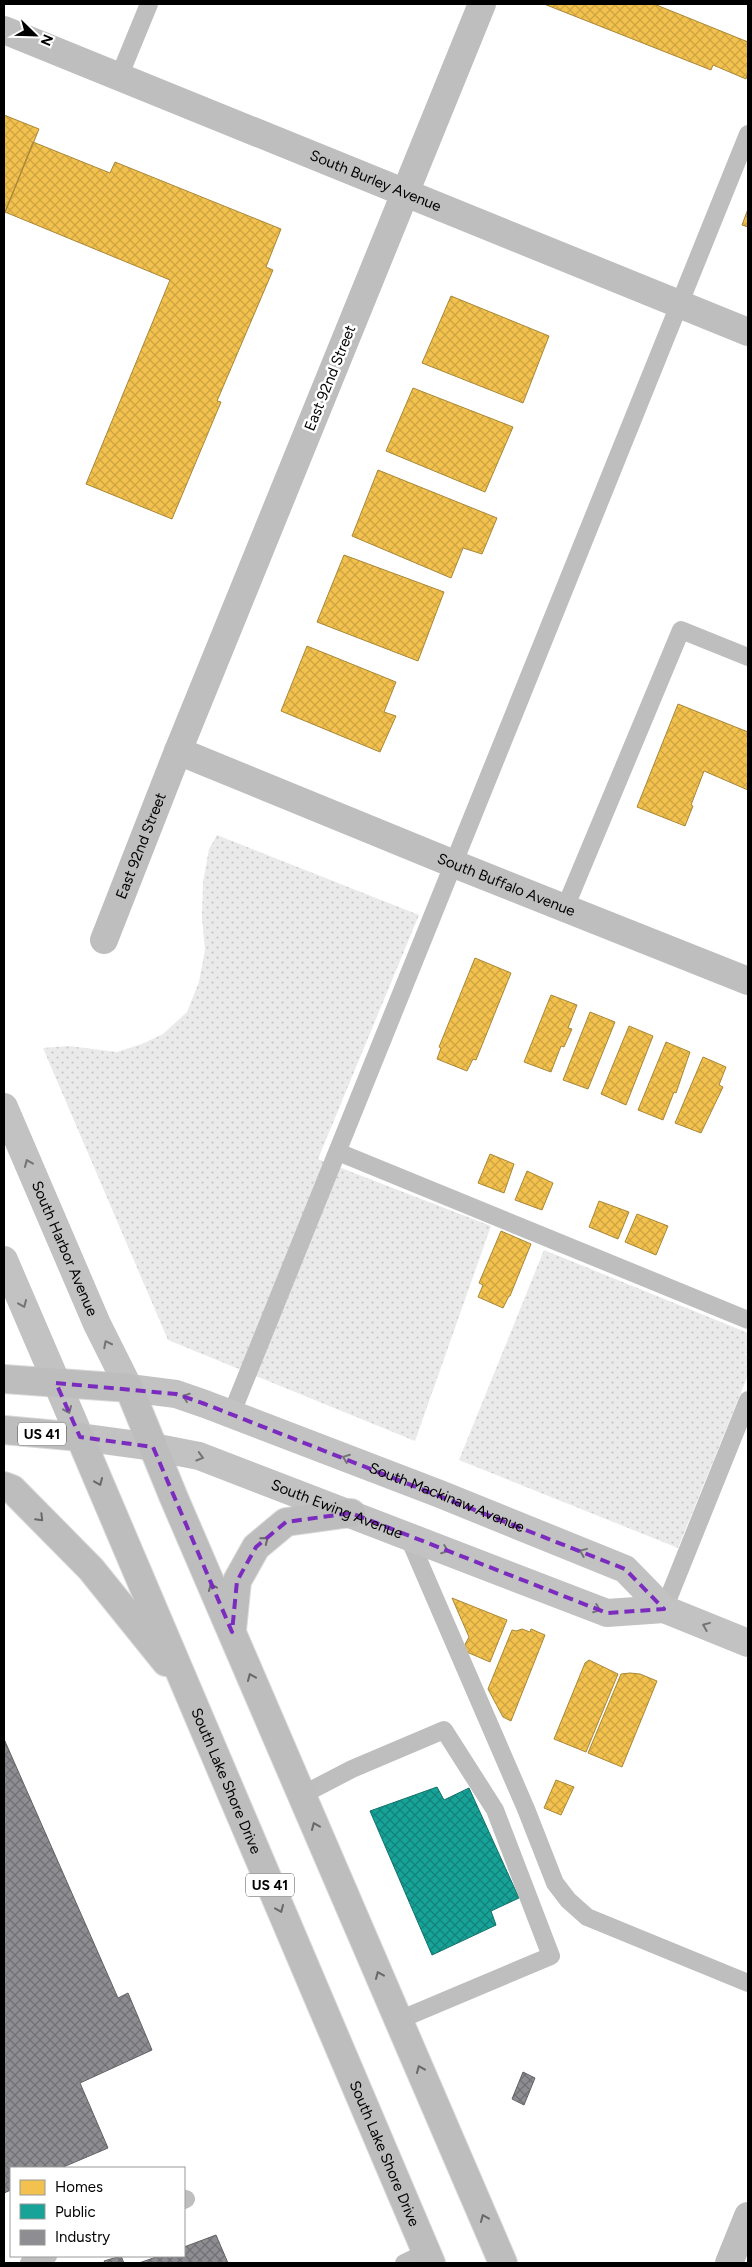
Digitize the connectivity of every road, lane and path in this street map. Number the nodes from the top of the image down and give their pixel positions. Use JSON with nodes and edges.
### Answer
{"nodes":[{"id":1,"x":149,"y":4,"type":"edge"},
{"id":2,"x":482,"y":4,"type":"edge"},
{"id":3,"x":4,"y":30,"type":"edge"},
{"id":4,"x":119,"y":77,"type":"junction"},
{"id":5,"x":748,"y":134,"type":"edge"},
{"id":6,"x":405,"y":193,"type":"junction"},
{"id":7,"x":680,"y":304,"type":"junction"},
{"id":8,"x":748,"y":332,"type":"edge"},
{"id":9,"x":748,"y":657,"type":"edge"},
{"id":10,"x":178,"y":751,"type":"junction"},
{"id":11,"x":454,"y":864,"type":"junction"},
{"id":12,"x":565,"y":908,"type":"junction"},
{"id":13,"x":104,"y":940,"type":"dead end"},
{"id":14,"x":748,"y":981,"type":"edge"},
{"id":15,"x":4,"y":1107,"type":"edge"},
{"id":16,"x":338,"y":1152,"type":"junction"},
{"id":17,"x":4,"y":1260,"type":"edge"},
{"id":18,"x":748,"y":1320,"type":"edge"},
{"id":19,"x":4,"y":1379,"type":"edge"},
{"id":20,"x":56,"y":1383,"type":"junction"},
{"id":21,"x":129,"y":1388,"type":"junction"},
{"id":22,"x":748,"y":1400,"type":"edge"},
{"id":23,"x":232,"y":1415,"type":"junction"},
{"id":24,"x":4,"y":1430,"type":"edge"},
{"id":25,"x":80,"y":1438,"type":"junction"},
{"id":26,"x":152,"y":1447,"type":"junction"},
{"id":27,"x":4,"y":1486,"type":"edge"},
{"id":28,"x":351,"y":1513,"type":"junction"},
{"id":29,"x":408,"y":1536,"type":"junction"},
{"id":30,"x":664,"y":1608,"type":"junction"},
{"id":31,"x":232,"y":1632,"type":"junction"},
{"id":32,"x":748,"y":1643,"type":"edge"},
{"id":33,"x":186,"y":1687,"type":"junction"},
{"id":34,"x":302,"y":1795,"type":"junction"},
{"id":35,"x":748,"y":1983,"type":"edge"},
{"id":36,"x":398,"y":2020,"type":"junction"},
{"id":37,"x":748,"y":2216,"type":"edge"},
{"id":38,"x":45,"y":2257,"type":"edge"},
{"id":39,"x":421,"y":2260,"type":"edge"},
{"id":40,"x":29,"y":2263,"type":"edge"},
{"id":41,"x":503,"y":2263,"type":"edge"},
{"id":42,"x":729,"y":2263,"type":"edge"}],
"edges":[{"from":1,"to":4,"type":"lane"},
{"from":2,"to":6,"type":"street","name":"East 92nd Street"},
{"from":3,"to":4,"type":"street","name":"South Burley Avenue"},
{"from":4,"to":6,"type":"street","name":"South Burley Avenue"},
{"from":5,"to":7,"type":"lane"},
{"from":6,"to":7,"type":"street","name":"South Burley Avenue"},
{"from":6,"to":10,"type":"street","name":"East 92nd Street"},
{"from":7,"to":8,"type":"street","name":"South Burley Avenue"},
{"from":7,"to":11,"type":"lane"},
{"from":9,"to":12,"type":"lane"},
{"from":10,"to":11,"type":"street","name":"South Buffalo Avenue"},
{"from":10,"to":13,"type":"street","name":"East 92nd Street"},
{"from":11,"to":12,"type":"street","name":"South Buffalo Avenue"},
{"from":11,"to":16,"type":"lane"},
{"from":12,"to":14,"type":"street","name":"South Buffalo Avenue"},
{"from":21,"to":15,"type":"main road","name":"South Harbor Avenue","one_way":true},
{"from":16,"to":18,"type":"lane"},
{"from":16,"to":23,"type":"lane"},
{"from":17,"to":20,"type":"main road","one_way":true},
{"from":19,"to":20,"type":"main road"},
{"from":20,"to":21,"type":"main road"},
{"from":20,"to":25,"type":"main road","name":"South Lake Shore Drive","number":"US 41","one_way":true},
{"from":23,"to":21,"type":"main road","name":"South Mackinaw Avenue","one_way":true},
{"from":21,"to":26,"type":"main road"},
{"from":22,"to":30,"type":"lane"},
{"from":30,"to":23,"type":"main road","name":"South Mackinaw Avenue","one_way":true},
{"from":24,"to":25,"type":"main road","name":"South Ewing Avenue","number":"US 41"},
{"from":25,"to":26,"type":"main road","name":"South Ewing Avenue","number":"US 41"},
{"from":25,"to":33,"type":"main road","name":"South Lake Shore Drive","number":"US 41","one_way":true},
{"from":26,"to":28,"type":"main road","name":"South Ewing Avenue","number":"US 41","one_way":true},
{"from":31,"to":26,"type":"main road","one_way":true},
{"from":27,"to":33,"type":"main road","one_way":true},
{"from":28,"to":29,"type":"main road","name":"South Ewing Avenue","number":"US 41"},
{"from":31,"to":28,"type":"main road","one_way":true},
{"from":29,"to":30,"type":"main road","name":"South Ewing Avenue","number":"US 41","one_way":true},
{"from":29,"to":35,"type":"lane"},
{"from":32,"to":30,"type":"main road","name":"South Mackinaw Avenue","one_way":true},
{"from":34,"to":31,"type":"main road","one_way":true},
{"from":33,"to":39,"type":"main road","name":"South Lake Shore Drive","number":"US 41","one_way":true},
{"from":36,"to":34,"type":"main road","one_way":true},
{"from":34,"to":36,"type":"lane"},
{"from":41,"to":36,"type":"main road","one_way":true},
{"from":37,"to":42,"type":"street"},
{"from":38,"to":40,"type":"lane"}]}
